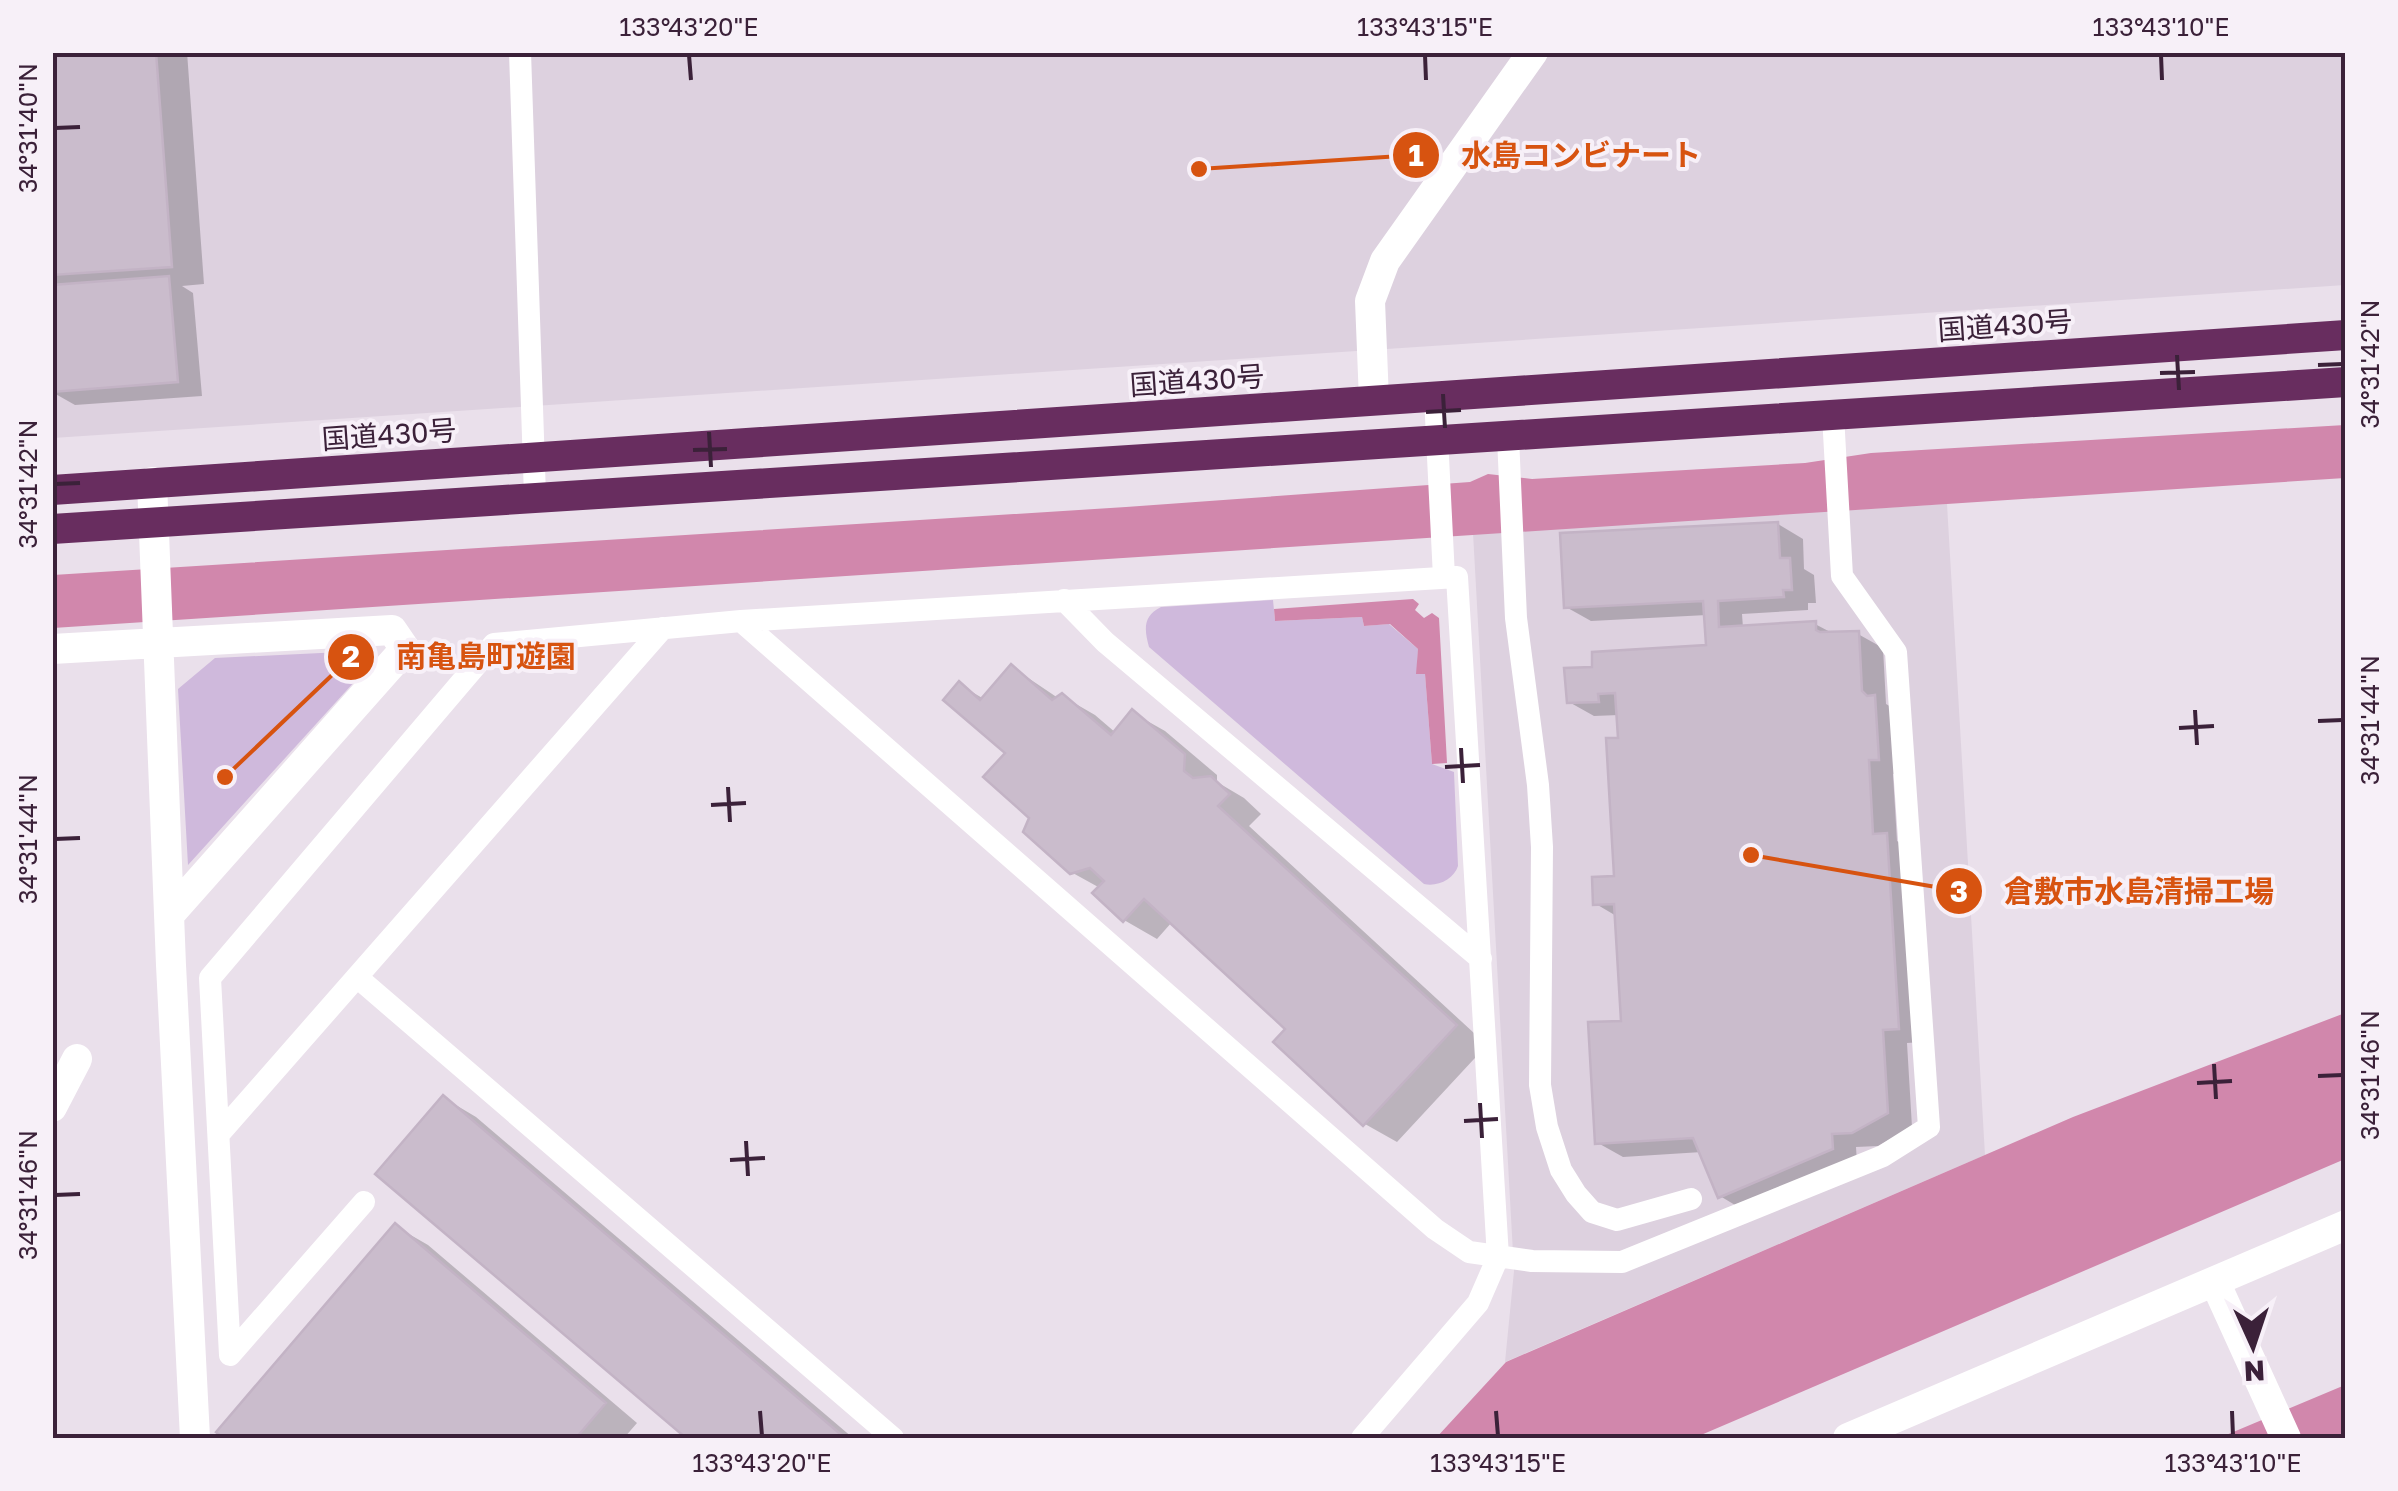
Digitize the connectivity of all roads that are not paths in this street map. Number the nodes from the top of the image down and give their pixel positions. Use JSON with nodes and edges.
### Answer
{"nodes":[{"id":1,"x":520,"y":52,"type":"edge"},
{"id":2,"x":1534,"y":52,"type":"edge"},
{"id":3,"x":2346,"y":335,"type":"edge"},
{"id":4,"x":2346,"y":382,"type":"edge"},
{"id":5,"x":1435,"y":396,"type":"junction"},
{"id":6,"x":1374,"y":400,"type":"junction"},
{"id":7,"x":1832,"y":416,"type":"junction"},
{"id":8,"x":1508,"y":437,"type":"junction"},
{"id":9,"x":1437,"y":442,"type":"junction"},
{"id":10,"x":534,"y":457,"type":"junction"},
{"id":11,"x":152,"y":482,"type":"junction"},
{"id":12,"x":52,"y":490,"type":"edge"},
{"id":13,"x":534,"y":496,"type":"junction"},
{"id":14,"x":154,"y":522,"type":"junction"},
{"id":15,"x":52,"y":529,"type":"edge"},
{"id":16,"x":1444,"y":577,"type":"junction"},
{"id":17,"x":1064,"y":600,"type":"junction"},
{"id":18,"x":741,"y":621,"type":"junction"},
{"id":19,"x":663,"y":628,"type":"junction"},
{"id":20,"x":158,"y":635,"type":"junction"},
{"id":21,"x":52,"y":649,"type":"edge"},
{"id":22,"x":170,"y":914,"type":"junction"},
{"id":23,"x":1481,"y":960,"type":"junction"},
{"id":24,"x":358,"y":977,"type":"junction"},
{"id":25,"x":77,"y":1058,"type":"dead end"},
{"id":26,"x":52,"y":1106,"type":"edge"},
{"id":27,"x":219,"y":1134,"type":"junction"},
{"id":28,"x":1692,"y":1199,"type":"dead end"},
{"id":29,"x":364,"y":1202,"type":"dead end"},
{"id":30,"x":2346,"y":1225,"type":"edge"},
{"id":31,"x":1498,"y":1257,"type":"junction"},
{"id":32,"x":2215,"y":1282,"type":"junction"},
{"id":33,"x":195,"y":1438,"type":"edge"},
{"id":34,"x":893,"y":1438,"type":"edge"},
{"id":35,"x":1362,"y":1438,"type":"edge"},
{"id":36,"x":1848,"y":1438,"type":"edge"},
{"id":37,"x":2286,"y":1438,"type":"edge"}],
"edges":[{"from":1,"to":10,"type":"lane"},
{"from":2,"to":6,"type":"street"},
{"from":3,"to":5,"type":"highway","name":"国道430号"},
{"from":4,"to":7,"type":"highway"},
{"from":5,"to":6,"type":"highway","name":"国道430号"},
{"from":5,"to":9,"type":"lane"},
{"from":6,"to":10,"type":"highway","name":"国道430号"},
{"from":7,"to":8,"type":"highway"},
{"from":7,"to":31,"type":"lane"},
{"from":8,"to":9,"type":"highway"},
{"from":8,"to":28,"type":"lane"},
{"from":9,"to":13,"type":"highway"},
{"from":9,"to":16,"type":"lane"},
{"from":10,"to":11,"type":"highway","name":"国道430号"},
{"from":10,"to":13,"type":"lane"},
{"from":11,"to":12,"type":"highway","name":"国道430号"},
{"from":11,"to":14,"type":"street"},
{"from":13,"to":14,"type":"highway"},
{"from":14,"to":15,"type":"highway"},
{"from":14,"to":20,"type":"street"},
{"from":16,"to":17,"type":"lane"},
{"from":16,"to":23,"type":"lane"},
{"from":17,"to":18,"type":"lane"},
{"from":17,"to":23,"type":"lane"},
{"from":18,"to":19,"type":"lane"},
{"from":18,"to":31,"type":"lane"},
{"from":19,"to":24,"type":"lane"},
{"from":19,"to":27,"type":"lane"},
{"from":20,"to":21,"type":"street"},
{"from":20,"to":22,"type":"street"},
{"from":20,"to":22,"type":"street"},
{"from":22,"to":33,"type":"street"},
{"from":23,"to":31,"type":"lane"},
{"from":24,"to":27,"type":"lane"},
{"from":24,"to":34,"type":"lane"},
{"from":25,"to":26,"type":"street"},
{"from":27,"to":29,"type":"lane"},
{"from":30,"to":32,"type":"street"},
{"from":31,"to":35,"type":"lane"},
{"from":32,"to":36,"type":"street"},
{"from":32,"to":37,"type":"street"}]}
